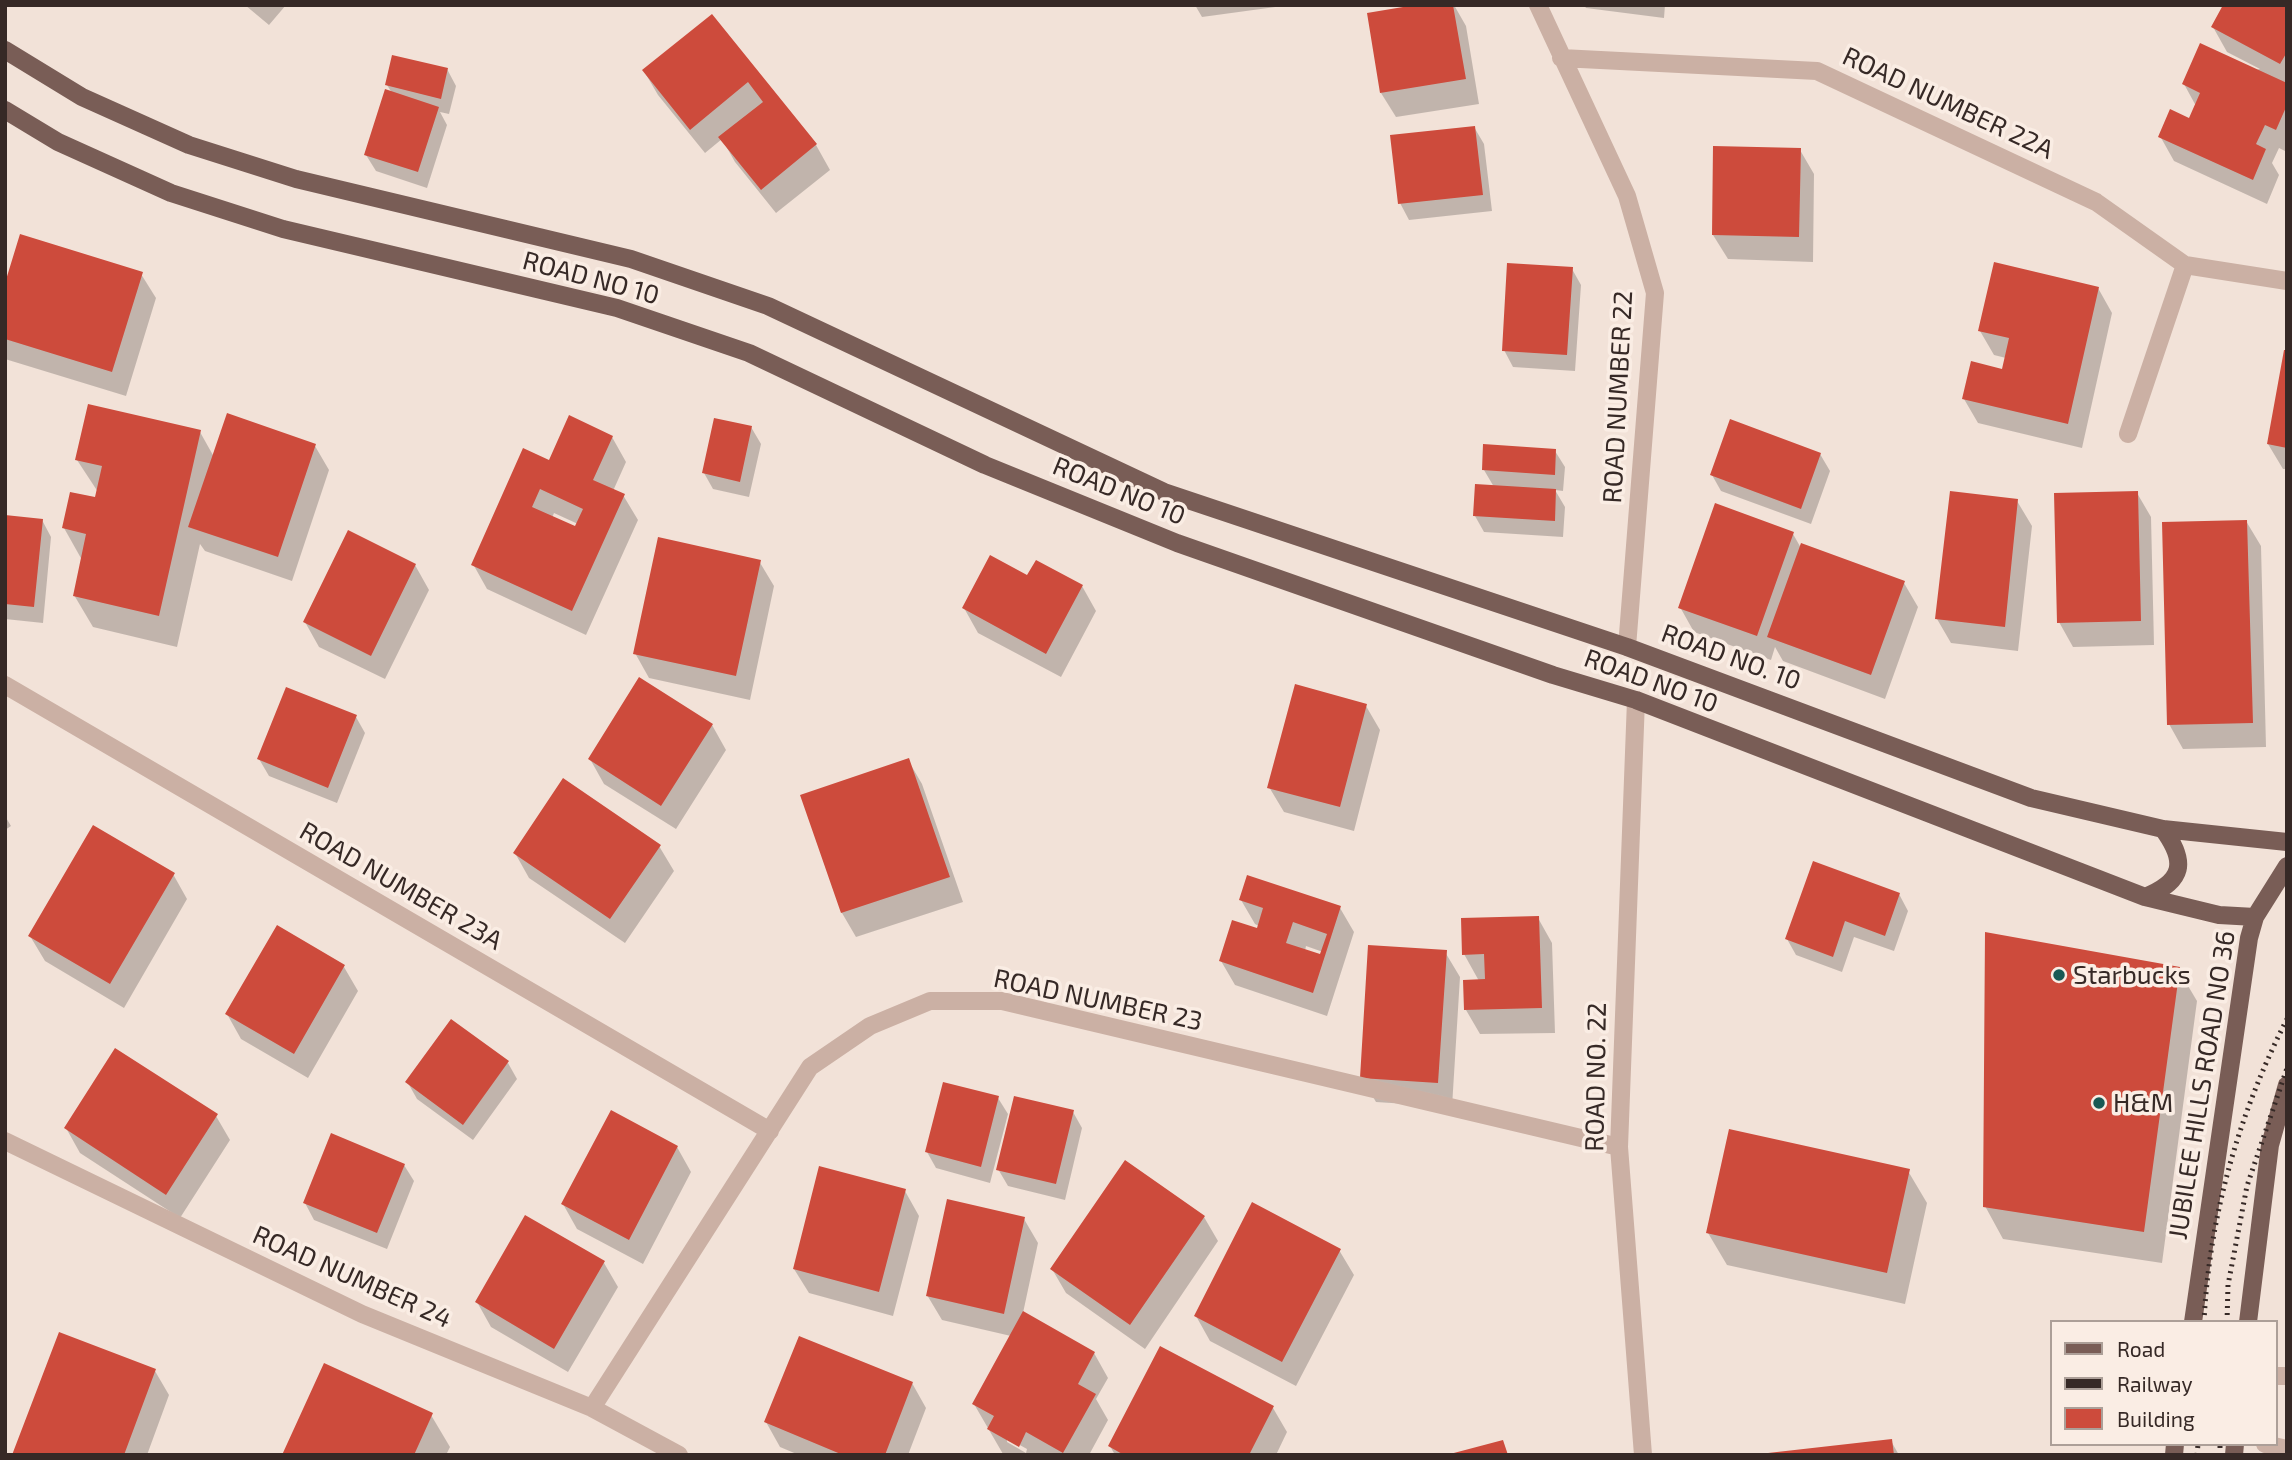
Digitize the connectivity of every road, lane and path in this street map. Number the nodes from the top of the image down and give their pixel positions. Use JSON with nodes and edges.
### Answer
{"nodes":[{"id":1,"x":1538,"y":5,"type":"edge"},
{"id":2,"x":5,"y":50,"type":"edge"},
{"id":3,"x":1561,"y":58,"type":"junction"},
{"id":4,"x":5,"y":110,"type":"edge"},
{"id":5,"x":2185,"y":265,"type":"junction"},
{"id":6,"x":2287,"y":281,"type":"edge"},
{"id":7,"x":2128,"y":434,"type":"dead end"},
{"id":8,"x":1164,"y":492,"type":"joint"},
{"id":9,"x":1627,"y":648,"type":"junction"},
{"id":10,"x":5,"y":685,"type":"edge"},
{"id":11,"x":1636,"y":700,"type":"junction"},
{"id":12,"x":2163,"y":829,"type":"junction"},
{"id":13,"x":2287,"y":842,"type":"edge"},
{"id":14,"x":2287,"y":866,"type":"edge"},
{"id":15,"x":2145,"y":897,"type":"junction"},
{"id":16,"x":2255,"y":917,"type":"junction"},
{"id":17,"x":2287,"y":1085,"type":"edge"},
{"id":18,"x":770,"y":1131,"type":"junction"},
{"id":19,"x":5,"y":1141,"type":"edge"},
{"id":20,"x":1619,"y":1147,"type":"junction"},
{"id":21,"x":2193,"y":1320,"type":"edge"},
{"id":22,"x":2248,"y":1320,"type":"edge"},
{"id":23,"x":592,"y":1408,"type":"junction"},
{"id":24,"x":679,"y":1455,"type":"edge"},
{"id":25,"x":1643,"y":1455,"type":"edge"}],
"edges":[{"from":1,"to":3,"type":"street","name":"ROAD NUMBER 22"},
{"from":2,"to":8,"type":"main road","name":"ROAD NO 10"},
{"from":3,"to":5,"type":"street","name":"ROAD NUMBER 22A"},
{"from":3,"to":9,"type":"street","name":"ROAD NUMBER 22"},
{"from":4,"to":11,"type":"main road","name":"ROAD NO 10"},
{"from":5,"to":6,"type":"street","name":"ROAD NUMBER 22A"},
{"from":5,"to":7,"type":"street"},
{"from":8,"to":9,"type":"main road","name":"ROAD NO. 10"},
{"from":9,"to":12,"type":"main road","name":"ROAD NO. 10"},
{"from":10,"to":18,"type":"street","name":"ROAD NUMBER 23A"},
{"from":11,"to":15,"type":"main road","name":"ROAD NO 10"},
{"from":11,"to":20,"type":"street","name":"ROAD NO. 22"},
{"from":12,"to":13,"type":"main road","name":"ROAD NO. 10"},
{"from":12,"to":15,"type":"main road"},
{"from":14,"to":16,"type":"main road","name":"JUBILEE HILLS ROAD NO 36"},
{"from":15,"to":16,"type":"main road","name":"ROAD NO 10"},
{"from":16,"to":21,"type":"main road","name":"JUBILEE HILLS ROAD NO 36"},
{"from":17,"to":22,"type":"main road"},
{"from":18,"to":20,"type":"street","name":"ROAD NUMBER 23"},
{"from":18,"to":23,"type":"street","name":"ROAD NUMBER 23"},
{"from":19,"to":23,"type":"street","name":"ROAD NUMBER 24"},
{"from":20,"to":25,"type":"street","name":"ROAD NO. 22"},
{"from":23,"to":24,"type":"street","name":"ROAD NUMBER 24"}]}
